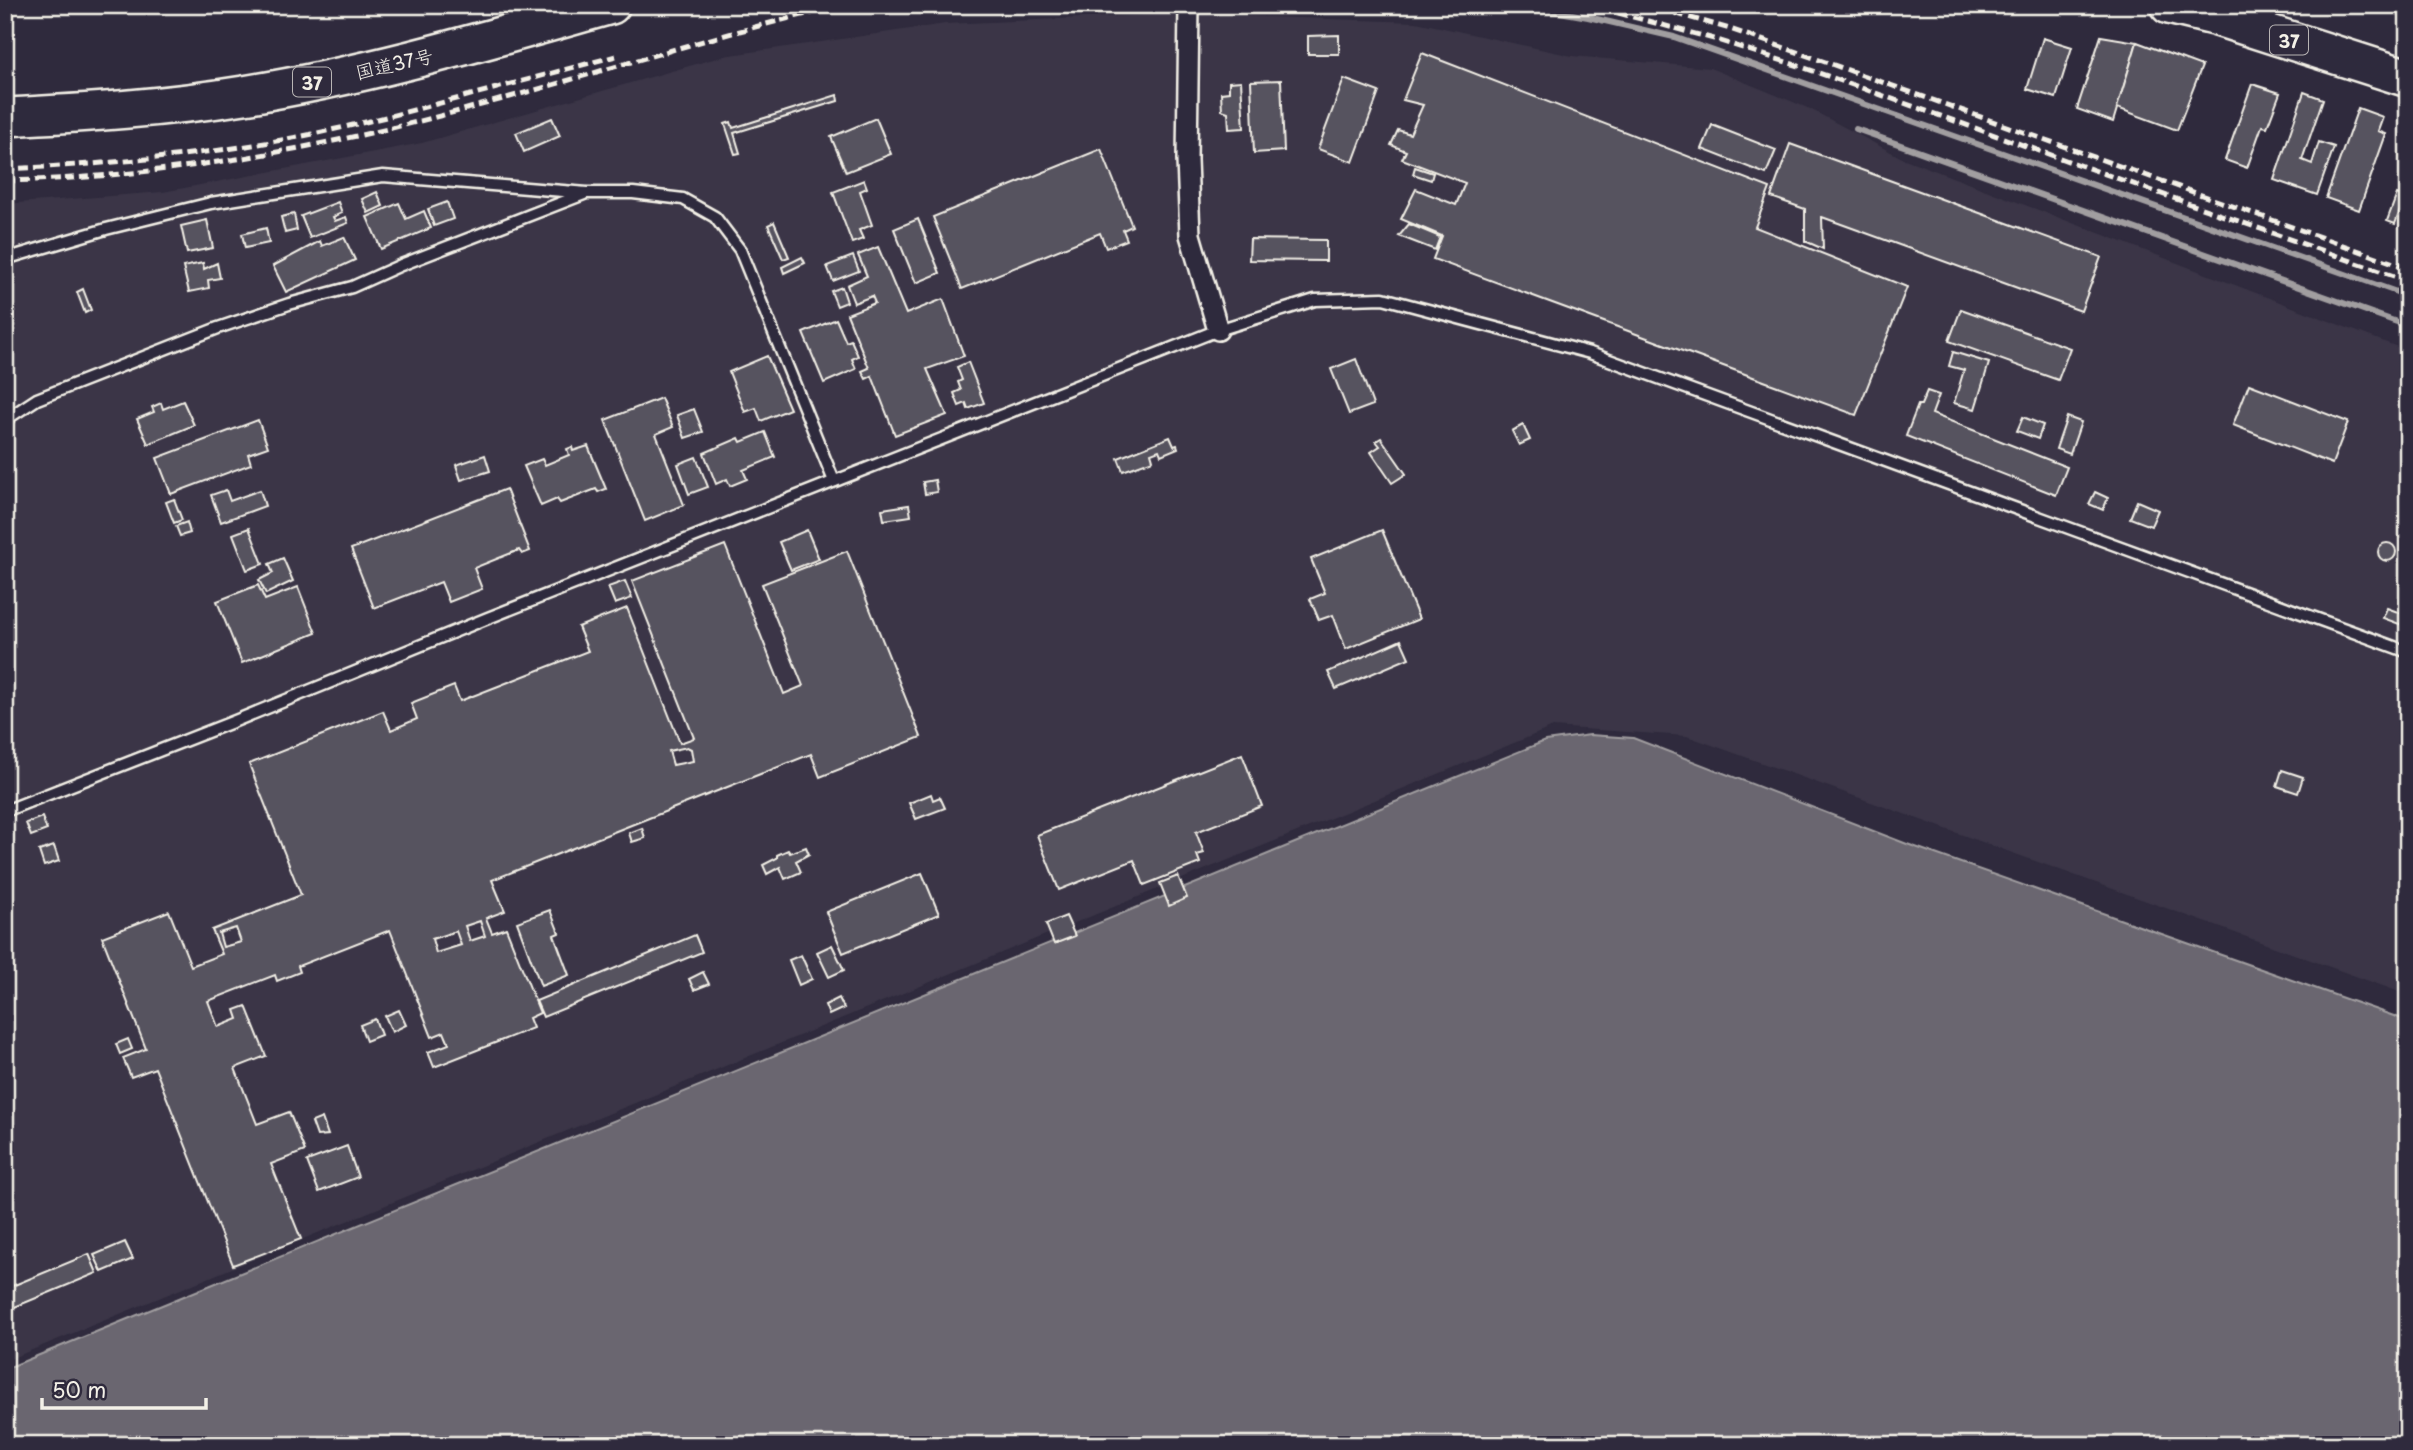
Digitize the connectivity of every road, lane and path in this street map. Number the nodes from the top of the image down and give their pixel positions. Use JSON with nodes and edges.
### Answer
{"nodes":[{"id":1,"x":611,"y":5,"type":"edge"},
{"id":2,"x":1189,"y":5,"type":"edge"},
{"id":3,"x":2169,"y":5,"type":"edge"},
{"id":4,"x":2218,"y":11,"type":"edge"},
{"id":5,"x":2408,"y":78,"type":"edge"},
{"id":6,"x":5,"y":117,"type":"edge"},
{"id":7,"x":587,"y":193,"type":"junction"},
{"id":8,"x":5,"y":259,"type":"edge"},
{"id":9,"x":1218,"y":330,"type":"junction"},
{"id":10,"x":5,"y":420,"type":"edge"},
{"id":11,"x":834,"y":481,"type":"junction"},
{"id":12,"x":2408,"y":652,"type":"edge"},
{"id":13,"x":5,"y":811,"type":"edge"}],
"edges":[{"from":1,"to":6,"type":"highway","name":"国道37号","number":"37"},
{"from":2,"to":9,"type":"street"},
{"from":3,"to":4,"type":"highway","number":"37"},
{"from":4,"to":5,"type":"highway","number":"37"},
{"from":7,"to":8,"type":"lane"},
{"from":7,"to":10,"type":"lane"},
{"from":7,"to":11,"type":"lane"},
{"from":9,"to":11,"type":"lane"},
{"from":9,"to":12,"type":"lane"},
{"from":11,"to":13,"type":"lane"}]}
